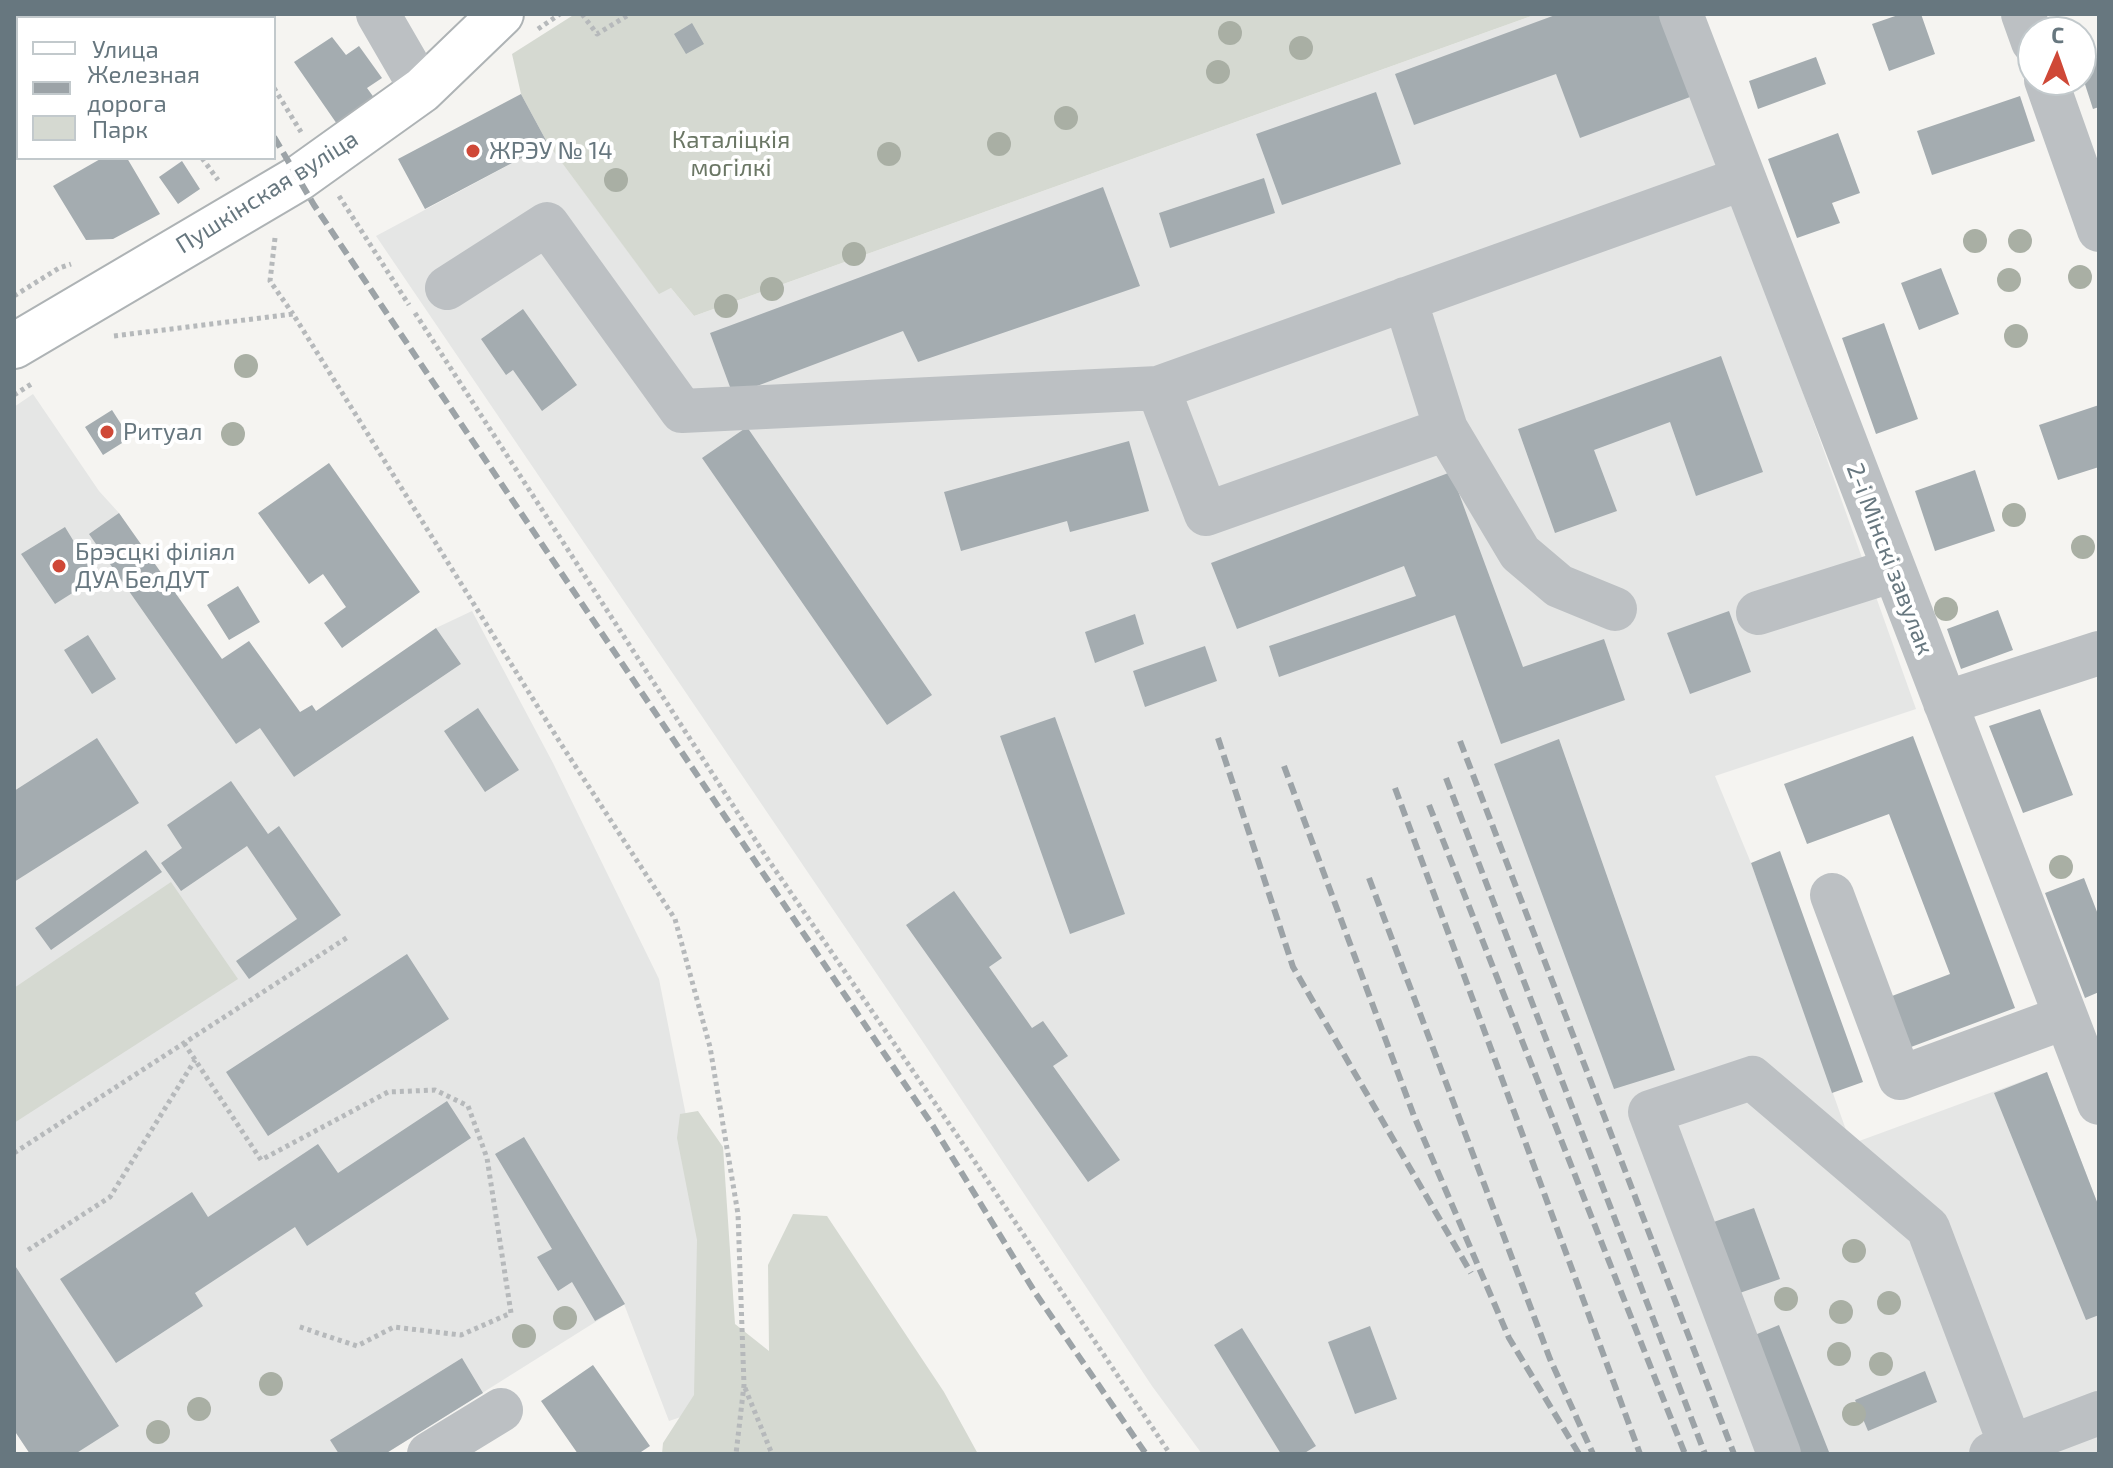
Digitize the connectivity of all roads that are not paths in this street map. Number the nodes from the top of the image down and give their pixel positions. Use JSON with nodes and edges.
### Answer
{"nodes":[{"id":1,"x":378,"y":14,"type":"edge"},
{"id":2,"x":501,"y":14,"type":"edge"},
{"id":3,"x":1681,"y":14,"type":"edge"},
{"id":4,"x":422,"y":90,"type":"junction"},
{"id":5,"x":2052,"y":96,"type":"edge"},
{"id":6,"x":1744,"y":178,"type":"junction"},
{"id":7,"x":2099,"y":230,"type":"edge"},
{"id":8,"x":447,"y":288,"type":"dead end"},
{"id":9,"x":1405,"y":299,"type":"junction"},
{"id":10,"x":14,"y":346,"type":"edge"},
{"id":11,"x":1158,"y":388,"type":"junction"},
{"id":12,"x":1446,"y":429,"type":"junction"},
{"id":13,"x":1894,"y":570,"type":"junction"},
{"id":14,"x":1615,"y":609,"type":"dead end"},
{"id":15,"x":1758,"y":613,"type":"dead end"},
{"id":16,"x":2099,"y":653,"type":"edge"},
{"id":17,"x":1945,"y":703,"type":"junction"},
{"id":18,"x":1832,"y":895,"type":"dead end"},
{"id":19,"x":2066,"y":1017,"type":"junction"},
{"id":20,"x":2099,"y":1103,"type":"edge"},
{"id":21,"x":501,"y":1410,"type":"dead end"},
{"id":22,"x":2081,"y":1431,"type":"edge"},
{"id":23,"x":2001,"y":1450,"type":"edge"},
{"id":24,"x":429,"y":1454,"type":"edge"},
{"id":25,"x":1779,"y":1454,"type":"edge"}],
"edges":[{"from":1,"to":4,"type":"street"},
{"from":2,"to":4,"type":"main road","name":"Пушкінская вуліца"},
{"from":3,"to":6,"type":"street","name":"2-і Мінскі завулак"},
{"from":4,"to":10,"type":"main road","name":"Пушкінская вуліца"},
{"from":5,"to":7,"type":"street"},
{"from":6,"to":9,"type":"street"},
{"from":6,"to":13,"type":"street","name":"2-і Мінскі завулак"},
{"from":8,"to":11,"type":"street"},
{"from":9,"to":11,"type":"street"},
{"from":9,"to":12,"type":"street"},
{"from":11,"to":12,"type":"street"},
{"from":12,"to":14,"type":"street"},
{"from":13,"to":15,"type":"street"},
{"from":13,"to":17,"type":"street","name":"2-і Мінскі завулак"},
{"from":16,"to":17,"type":"street"},
{"from":17,"to":19,"type":"street","name":"2-і Мінскі завулак"},
{"from":18,"to":19,"type":"street"},
{"from":19,"to":20,"type":"street","name":"2-і Мінскі завулак"},
{"from":21,"to":24,"type":"street"},
{"from":22,"to":23,"type":"street"},
{"from":23,"to":25,"type":"street"}]}
